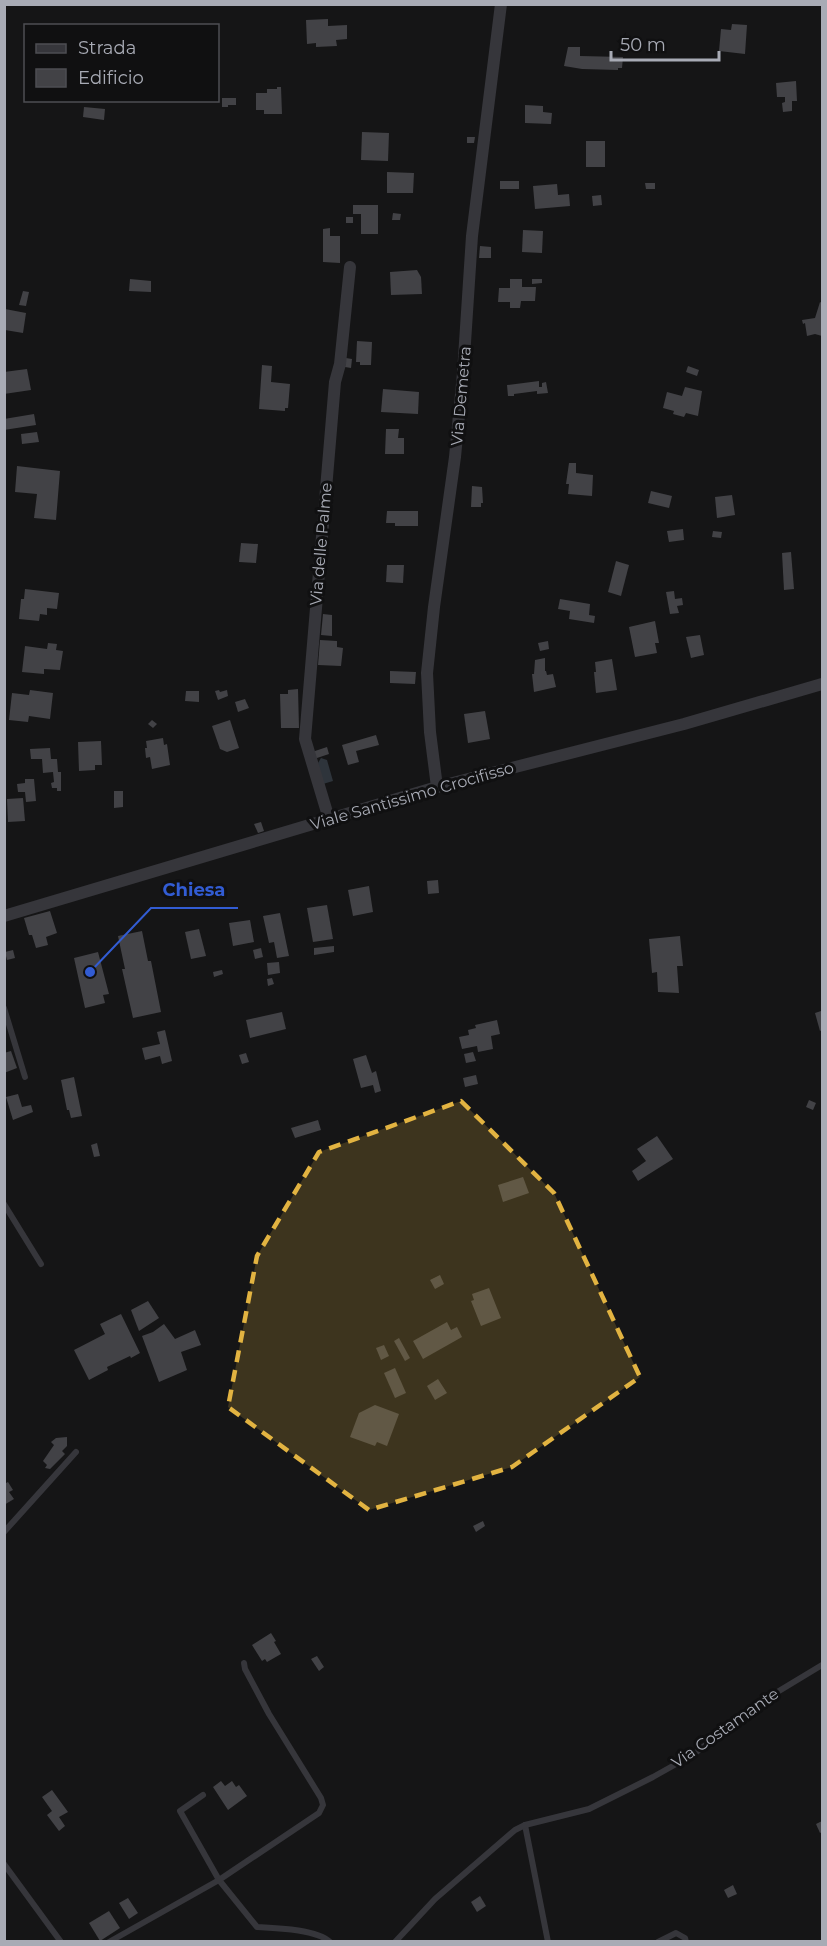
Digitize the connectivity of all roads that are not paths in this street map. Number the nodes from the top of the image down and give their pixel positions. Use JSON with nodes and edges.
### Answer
{"nodes":[{"id":1,"x":501,"y":4,"type":"edge"},
{"id":2,"x":350,"y":267,"type":"dead end"},
{"id":3,"x":822,"y":684,"type":"edge"},
{"id":4,"x":437,"y":787,"type":"junction"},
{"id":5,"x":329,"y":819,"type":"junction"},
{"id":6,"x":4,"y":916,"type":"edge"},
{"id":7,"x":4,"y":1008,"type":"edge"},
{"id":8,"x":25,"y":1077,"type":"dead end"},
{"id":9,"x":4,"y":1204,"type":"edge"},
{"id":10,"x":41,"y":1264,"type":"dead end"},
{"id":11,"x":76,"y":1452,"type":"dead end"},
{"id":12,"x":4,"y":1532,"type":"edge"},
{"id":13,"x":244,"y":1662,"type":"dead end"},
{"id":14,"x":822,"y":1665,"type":"edge"},
{"id":15,"x":203,"y":1795,"type":"dead end"},
{"id":16,"x":525,"y":1825,"type":"junction"},
{"id":17,"x":4,"y":1864,"type":"edge"},
{"id":18,"x":219,"y":1880,"type":"junction"},
{"id":19,"x":61,"y":1941,"type":"edge"},
{"id":20,"x":110,"y":1941,"type":"edge"},
{"id":21,"x":330,"y":1941,"type":"edge"},
{"id":22,"x":395,"y":1941,"type":"edge"},
{"id":23,"x":548,"y":1941,"type":"edge"},
{"id":24,"x":658,"y":1941,"type":"edge"},
{"id":25,"x":686,"y":1941,"type":"edge"}],
"edges":[{"from":1,"to":4,"type":"street","name":"Via Demetra"},
{"from":2,"to":5,"type":"street","name":"Via delle Palme"},
{"from":3,"to":4,"type":"street","name":"Viale Santissimo Crocifisso"},
{"from":4,"to":5,"type":"street","name":"Viale Santissimo Crocifisso"},
{"from":5,"to":6,"type":"street","name":"Viale Santissimo Crocifisso"},
{"from":7,"to":8,"type":"lane"},
{"from":9,"to":10,"type":"lane"},
{"from":11,"to":12,"type":"lane"},
{"from":13,"to":18,"type":"lane"},
{"from":14,"to":16,"type":"lane","name":"Via Costamante"},
{"from":15,"to":18,"type":"lane"},
{"from":16,"to":22,"type":"lane"},
{"from":16,"to":23,"type":"lane"},
{"from":17,"to":19,"type":"lane"},
{"from":18,"to":20,"type":"lane"},
{"from":18,"to":21,"type":"lane"},
{"from":24,"to":25,"type":"lane"}]}
